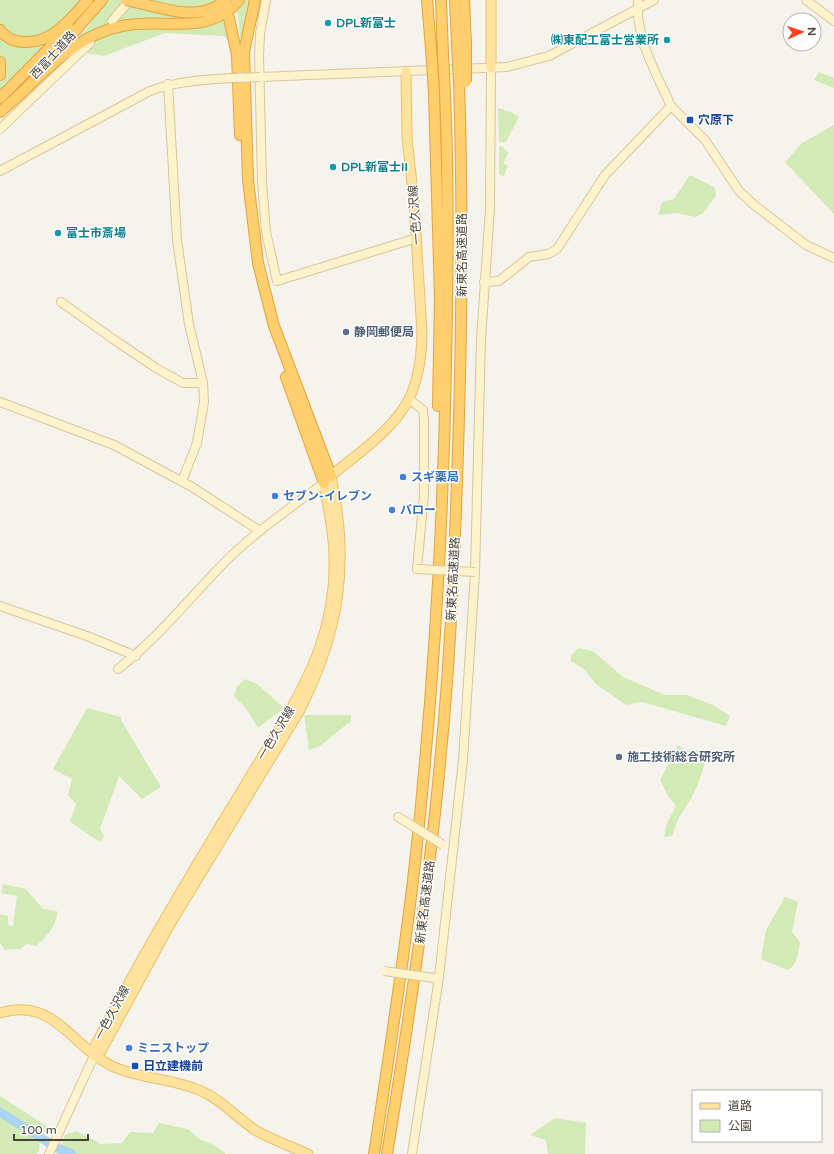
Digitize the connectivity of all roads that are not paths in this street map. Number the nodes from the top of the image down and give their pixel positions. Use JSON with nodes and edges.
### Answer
{"nodes":[{"id":1,"x":88,"y":0,"type":"edge"},
{"id":2,"x":93,"y":0,"type":"edge"},
{"id":3,"x":102,"y":0,"type":"edge"},
{"id":4,"x":126,"y":0,"type":"edge"},
{"id":5,"x":130,"y":0,"type":"edge"},
{"id":6,"x":218,"y":0,"type":"edge"},
{"id":7,"x":226,"y":0,"type":"edge"},
{"id":8,"x":239,"y":0,"type":"edge"},
{"id":9,"x":255,"y":0,"type":"edge"},
{"id":10,"x":266,"y":0,"type":"edge"},
{"id":11,"x":427,"y":0,"type":"edge"},
{"id":12,"x":441,"y":0,"type":"edge"},
{"id":13,"x":455,"y":0,"type":"edge"},
{"id":14,"x":464,"y":0,"type":"edge"},
{"id":15,"x":491,"y":0,"type":"edge"},
{"id":16,"x":638,"y":0,"type":"edge"},
{"id":17,"x":654,"y":0,"type":"edge"},
{"id":18,"x":806,"y":0,"type":"edge"},
{"id":19,"x":144,"y":2,"type":"edge"},
{"id":20,"x":637,"y":9,"type":"junction"},
{"id":21,"x":229,"y":18,"type":"dead end"},
{"id":22,"x":112,"y":21,"type":"dead end"},
{"id":23,"x":834,"y":21,"type":"edge"},
{"id":24,"x":0,"y":30,"type":"edge"},
{"id":25,"x":90,"y":43,"type":"dead end"},
{"id":26,"x":462,"y":45,"type":"junction"},
{"id":27,"x":0,"y":62,"type":"edge"},
{"id":28,"x":491,"y":68,"type":"junction"},
{"id":29,"x":406,"y":71,"type":"junction"},
{"id":30,"x":0,"y":75,"type":"edge"},
{"id":31,"x":260,"y":77,"type":"junction"},
{"id":32,"x":168,"y":84,"type":"junction"},
{"id":33,"x":0,"y":98,"type":"edge"},
{"id":34,"x":671,"y":106,"type":"junction"},
{"id":35,"x":0,"y":108,"type":"edge"},
{"id":36,"x":0,"y":112,"type":"edge"},
{"id":37,"x":0,"y":129,"type":"edge"},
{"id":38,"x":0,"y":171,"type":"edge"},
{"id":39,"x":417,"y":238,"type":"junction"},
{"id":40,"x":834,"y":258,"type":"edge"},
{"id":41,"x":484,"y":282,"type":"junction"},
{"id":42,"x":61,"y":302,"type":"dead end"},
{"id":43,"x":203,"y":383,"type":"junction"},
{"id":44,"x":410,"y":400,"type":"junction"},
{"id":45,"x":0,"y":402,"type":"edge"},
{"id":46,"x":328,"y":479,"type":"junction"},
{"id":47,"x":182,"y":481,"type":"junction"},
{"id":48,"x":260,"y":531,"type":"junction"},
{"id":49,"x":475,"y":572,"type":"junction"},
{"id":50,"x":0,"y":606,"type":"edge"},
{"id":51,"x":434,"y":650,"type":"junction"},
{"id":52,"x":136,"y":656,"type":"junction"},
{"id":53,"x":118,"y":669,"type":"dead end"},
{"id":54,"x":398,"y":817,"type":"dead end"},
{"id":55,"x":454,"y":852,"type":"junction"},
{"id":56,"x":382,"y":972,"type":"dead end"},
{"id":57,"x":437,"y":978,"type":"junction"},
{"id":58,"x":0,"y":1013,"type":"edge"},
{"id":59,"x":94,"y":1056,"type":"junction"},
{"id":60,"x":49,"y":1154,"type":"edge"},
{"id":61,"x":308,"y":1154,"type":"edge"},
{"id":62,"x":374,"y":1154,"type":"edge"},
{"id":63,"x":387,"y":1154,"type":"edge"},
{"id":64,"x":412,"y":1154,"type":"edge"}],
"edges":[{"from":1,"to":24,"type":"highway"},
{"from":2,"to":33,"type":"highway","name":"西富士道路"},
{"from":3,"to":35,"type":"highway","name":"西富士道路"},
{"from":4,"to":19,"type":"highway","bridge":true},
{"from":5,"to":22,"type":"street"},
{"from":6,"to":19,"type":"highway"},
{"from":7,"to":19,"type":"highway"},
{"from":8,"to":36,"type":"highway"},
{"from":9,"to":46,"type":"highway"},
{"from":10,"to":31,"type":"street"},
{"from":11,"to":51,"type":"highway","bridge":true},
{"from":12,"to":51,"type":"highway","name":"新東名高速道路","bridge":true},
{"from":13,"to":26,"type":"highway","name":"新東名高速道路"},
{"from":14,"to":26,"type":"highway"},
{"from":15,"to":28,"type":"main road"},
{"from":16,"to":20,"type":"street"},
{"from":17,"to":20,"type":"street"},
{"from":18,"to":23,"type":"street"},
{"from":20,"to":28,"type":"street"},
{"from":20,"to":34,"type":"street"},
{"from":21,"to":46,"type":"highway"},
{"from":25,"to":37,"type":"street"},
{"from":26,"to":63,"type":"highway","name":"新東名高速道路","bridge":true},
{"from":27,"to":30,"type":"highway"},
{"from":28,"to":29,"type":"street"},
{"from":28,"to":41,"type":"street"},
{"from":29,"to":31,"type":"street"},
{"from":29,"to":39,"type":"main road","name":"一色久沢線"},
{"from":31,"to":32,"type":"street","bridge":true},
{"from":31,"to":39,"type":"street"},
{"from":32,"to":38,"type":"street"},
{"from":32,"to":43,"type":"street"},
{"from":34,"to":40,"type":"street"},
{"from":34,"to":41,"type":"street"},
{"from":39,"to":44,"type":"main road","name":"一色久沢線"},
{"from":41,"to":49,"type":"street"},
{"from":42,"to":43,"type":"street"},
{"from":43,"to":47,"type":"street"},
{"from":44,"to":46,"type":"main road","name":"一色久沢線"},
{"from":44,"to":49,"type":"street","bridge":true},
{"from":45,"to":47,"type":"street"},
{"from":46,"to":48,"type":"street"},
{"from":46,"to":59,"type":"main road","name":"一色久沢線"},
{"from":47,"to":48,"type":"street"},
{"from":48,"to":52,"type":"street"},
{"from":49,"to":55,"type":"street"},
{"from":50,"to":52,"type":"street"},
{"from":51,"to":62,"type":"highway","name":"新東名高速道路"},
{"from":52,"to":53,"type":"street"},
{"from":54,"to":55,"type":"street","bridge":true},
{"from":55,"to":57,"type":"street"},
{"from":56,"to":57,"type":"street","bridge":true},
{"from":57,"to":64,"type":"street"},
{"from":58,"to":59,"type":"main road"},
{"from":59,"to":60,"type":"street"},
{"from":59,"to":61,"type":"main road"}]}
